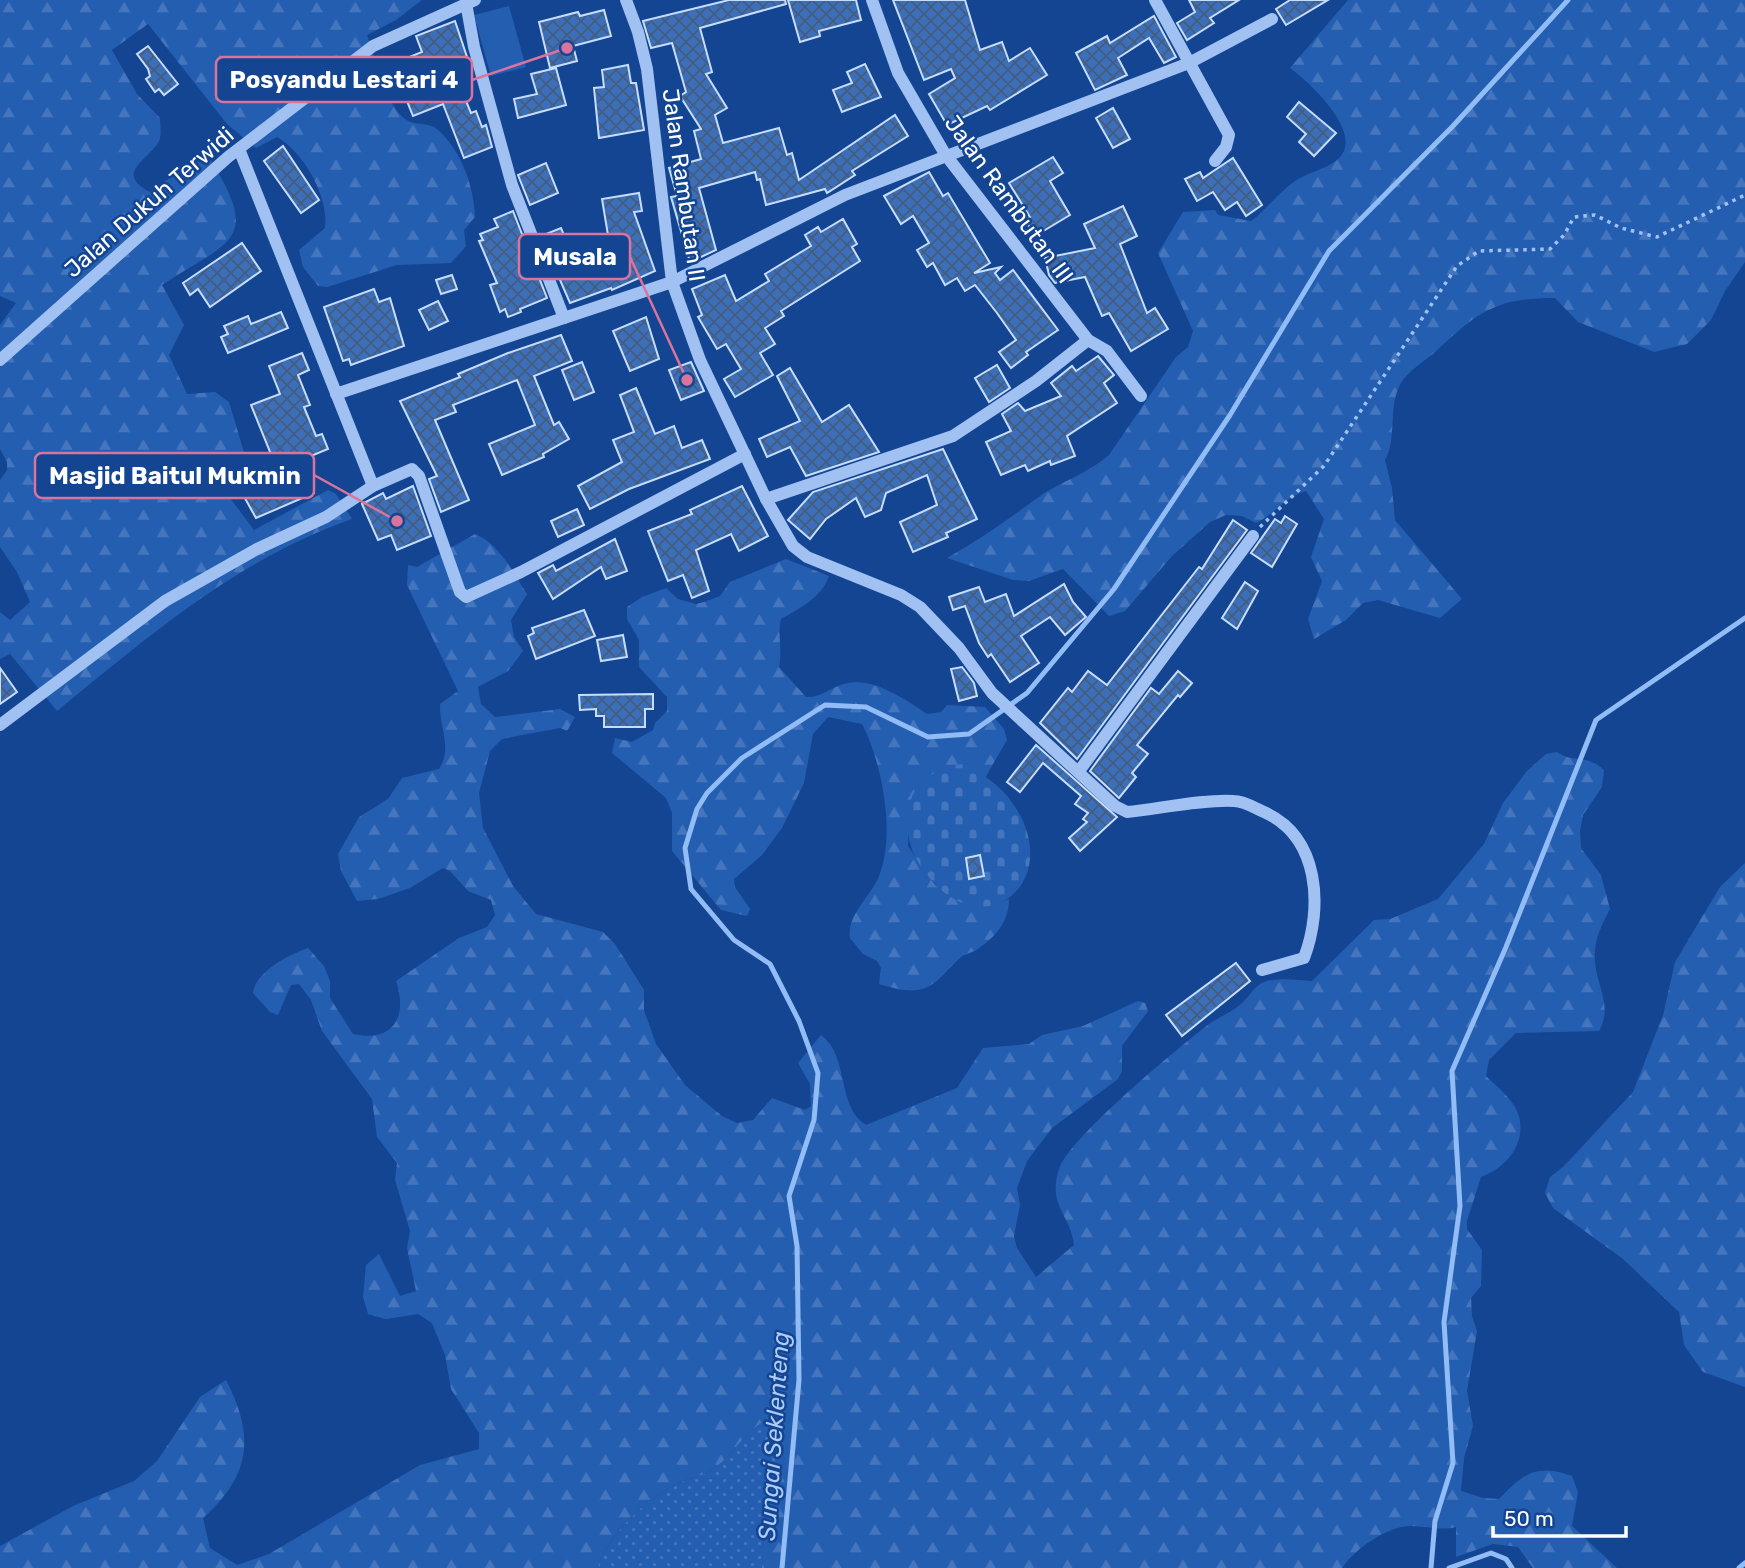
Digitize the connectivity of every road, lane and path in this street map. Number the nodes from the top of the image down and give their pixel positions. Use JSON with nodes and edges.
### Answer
{"nodes":[{"id":1,"x":626,"y":0,"type":"edge"},
{"id":2,"x":872,"y":0,"type":"edge"},
{"id":3,"x":1155,"y":0,"type":"edge"},
{"id":4,"x":471,"y":1,"type":"edge"},
{"id":5,"x":1272,"y":19,"type":"dead end"},
{"id":6,"x":1189,"y":63,"type":"junction"},
{"id":7,"x":239,"y":149,"type":"junction"},
{"id":8,"x":945,"y":154,"type":"junction"},
{"id":9,"x":1215,"y":160,"type":"dead end"},
{"id":10,"x":1745,"y":195,"type":"edge"},
{"id":11,"x":673,"y":282,"type":"junction"},
{"id":12,"x":564,"y":318,"type":"junction"},
{"id":13,"x":1088,"y":340,"type":"junction"},
{"id":14,"x":0,"y":360,"type":"edge"},
{"id":15,"x":336,"y":394,"type":"junction"},
{"id":16,"x":1141,"y":396,"type":"dead end"},
{"id":17,"x":745,"y":454,"type":"junction"},
{"id":18,"x":373,"y":486,"type":"junction"},
{"id":19,"x":766,"y":499,"type":"junction"},
{"id":20,"x":1253,"y":536,"type":"joint"},
{"id":21,"x":0,"y":725,"type":"edge"},
{"id":22,"x":1079,"y":771,"type":"junction"},
{"id":23,"x":1262,"y":970,"type":"dead end"}],
"edges":[{"from":1,"to":11,"type":"street","name":"Jalan Rambutan II"},
{"from":2,"to":8,"type":"street","name":"Jalan Rambutan III"},
{"from":3,"to":6,"type":"street"},
{"from":4,"to":7,"type":"street","name":"Jalan Dukuh Terwidi"},
{"from":4,"to":12,"type":"street"},
{"from":5,"to":6,"type":"street"},
{"from":6,"to":8,"type":"street"},
{"from":6,"to":9,"type":"street"},
{"from":7,"to":14,"type":"street","name":"Jalan Dukuh Terwidi"},
{"from":7,"to":15,"type":"street"},
{"from":8,"to":11,"type":"street"},
{"from":8,"to":13,"type":"street","name":"Jalan Rambutan III"},
{"from":10,"to":20,"type":"path"},
{"from":11,"to":12,"type":"street"},
{"from":11,"to":17,"type":"street","name":"Jalan Rambutan II"},
{"from":12,"to":15,"type":"street"},
{"from":13,"to":16,"type":"street","name":"Jalan Rambutan III"},
{"from":13,"to":19,"type":"street"},
{"from":15,"to":18,"type":"street"},
{"from":17,"to":18,"type":"street"},
{"from":17,"to":19,"type":"street","name":"Jalan Rambutan II"},
{"from":18,"to":21,"type":"street"},
{"from":19,"to":22,"type":"street","name":"Jalan Rambutan II"},
{"from":20,"to":22,"type":"street"},
{"from":22,"to":23,"type":"street"}]}
